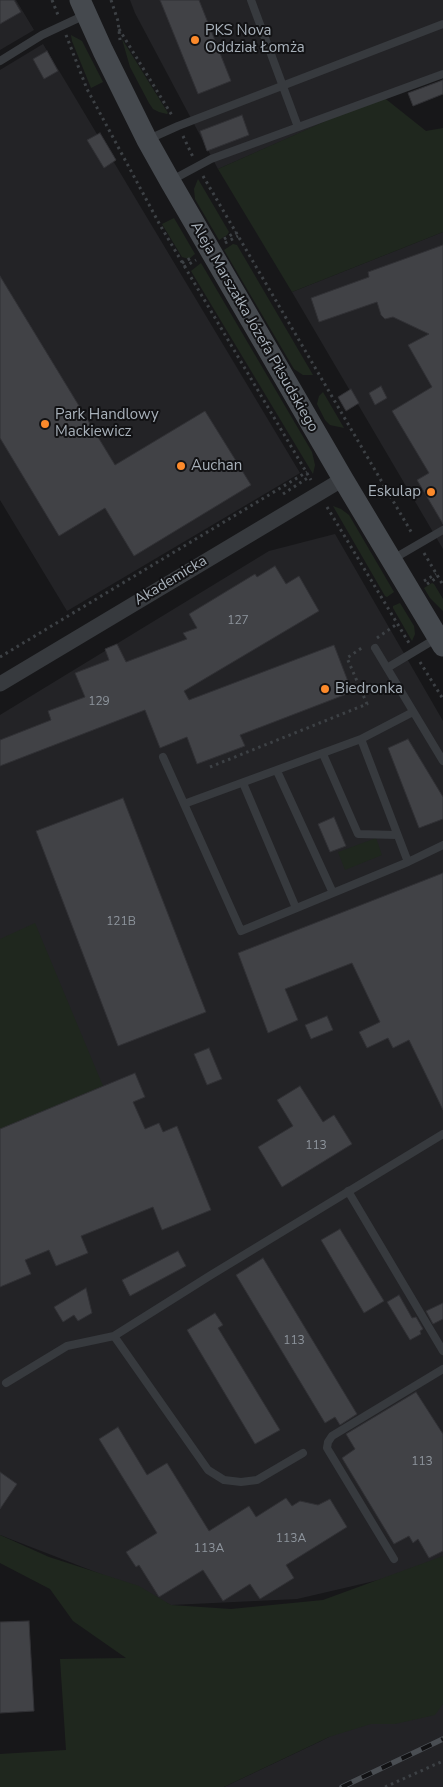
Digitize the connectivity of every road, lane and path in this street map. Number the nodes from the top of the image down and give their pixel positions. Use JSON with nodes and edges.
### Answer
{"nodes":[{"id":1,"x":52,"y":0,"type":"edge"},
{"id":2,"x":111,"y":0,"type":"edge"},
{"id":3,"x":251,"y":0,"type":"edge"},
{"id":4,"x":83,"y":7,"type":"edge"},
{"id":5,"x":443,"y":24,"type":"edge"},
{"id":6,"x":62,"y":25,"type":"junction"},
{"id":7,"x":0,"y":61,"type":"edge"},
{"id":8,"x":443,"y":74,"type":"edge"},
{"id":9,"x":282,"y":86,"type":"junction"},
{"id":10,"x":172,"y":116,"type":"dead end"},
{"id":11,"x":298,"y":127,"type":"junction"},
{"id":12,"x":147,"y":140,"type":"junction"},
{"id":13,"x":170,"y":181,"type":"junction"},
{"id":14,"x":238,"y":236,"type":"dead end"},
{"id":15,"x":306,"y":472,"type":"junction"},
{"id":16,"x":342,"y":479,"type":"junction"},
{"id":17,"x":319,"y":493,"type":"junction"},
{"id":18,"x":443,"y":530,"type":"edge"},
{"id":19,"x":419,"y":544,"type":"junction"},
{"id":20,"x":392,"y":560,"type":"junction"},
{"id":21,"x":443,"y":585,"type":"edge"},
{"id":22,"x":397,"y":624,"type":"junction"},
{"id":23,"x":376,"y":638,"type":"dead end"},
{"id":24,"x":441,"y":642,"type":"edge"},
{"id":25,"x":372,"y":646,"type":"joint"},
{"id":26,"x":414,"y":652,"type":"junction"},
{"id":27,"x":0,"y":657,"type":"edge"},
{"id":28,"x":387,"y":668,"type":"junction"},
{"id":29,"x":0,"y":684,"type":"edge"},
{"id":30,"x":443,"y":699,"type":"edge"},
{"id":31,"x":413,"y":712,"type":"junction"},
{"id":32,"x":361,"y":739,"type":"junction"},
{"id":33,"x":323,"y":754,"type":"junction"},
{"id":34,"x":163,"y":757,"type":"dead end"},
{"id":35,"x":443,"y":761,"type":"edge"},
{"id":36,"x":210,"y":767,"type":"dead end"},
{"id":37,"x":277,"y":771,"type":"junction"},
{"id":38,"x":243,"y":783,"type":"junction"},
{"id":39,"x":184,"y":804,"type":"junction"},
{"id":40,"x":397,"y":835,"type":"junction"},
{"id":41,"x":443,"y":845,"type":"edge"},
{"id":42,"x":408,"y":862,"type":"junction"},
{"id":43,"x":333,"y":893,"type":"junction"},
{"id":44,"x":296,"y":908,"type":"junction"},
{"id":45,"x":442,"y":1136,"type":"edge"},
{"id":46,"x":348,"y":1192,"type":"junction"},
{"id":47,"x":114,"y":1336,"type":"junction"},
{"id":48,"x":443,"y":1351,"type":"edge"},
{"id":49,"x":443,"y":1369,"type":"edge"},
{"id":50,"x":6,"y":1383,"type":"dead end"},
{"id":51,"x":303,"y":1453,"type":"dead end"},
{"id":52,"x":394,"y":1559,"type":"dead end"},
{"id":53,"x":443,"y":1761,"type":"edge"},
{"id":54,"x":385,"y":1787,"type":"edge"}],
"edges":[{"from":1,"to":6,"type":"path"},
{"from":2,"to":10,"type":"path"},
{"from":3,"to":9,"type":"lane"},
{"from":4,"to":6,"type":"lane"},
{"from":4,"to":12,"type":"street","name":"Aleja Marszałka Józefa Piłsudskiego"},
{"from":5,"to":9,"type":"lane"},
{"from":6,"to":7,"type":"lane"},
{"from":6,"to":15,"type":"path"},
{"from":8,"to":11,"type":"lane"},
{"from":9,"to":11,"type":"lane"},
{"from":9,"to":12,"type":"lane"},
{"from":11,"to":13,"type":"lane"},
{"from":12,"to":13,"type":"street","name":"Aleja Marszałka Józefa Piłsudskiego"},
{"from":13,"to":16,"type":"street","name":"Aleja Marszałka Józefa Piłsudskiego"},
{"from":14,"to":19,"type":"path"},
{"from":15,"to":17,"type":"path"},
{"from":15,"to":27,"type":"path"},
{"from":16,"to":17,"type":"street","name":"Akademicka"},
{"from":16,"to":20,"type":"street","name":"Aleja Marszałka Józefa Piłsudskiego"},
{"from":17,"to":22,"type":"path"},
{"from":17,"to":29,"type":"street","name":"Akademicka"},
{"from":18,"to":19,"type":"lane"},
{"from":19,"to":20,"type":"lane"},
{"from":19,"to":21,"type":"path"},
{"from":20,"to":24,"type":"street","name":"Aleja Marszałka Józefa Piłsudskiego"},
{"from":22,"to":23,"type":"path"},
{"from":22,"to":26,"type":"path"},
{"from":24,"to":26,"type":"lane"},
{"from":25,"to":28,"type":"lane"},
{"from":25,"to":36,"type":"path"},
{"from":26,"to":28,"type":"lane"},
{"from":26,"to":30,"type":"path"},
{"from":28,"to":31,"type":"lane"},
{"from":31,"to":32,"type":"lane"},
{"from":31,"to":35,"type":"lane"},
{"from":32,"to":33,"type":"lane"},
{"from":32,"to":40,"type":"lane"},
{"from":33,"to":37,"type":"lane"},
{"from":33,"to":40,"type":"lane"},
{"from":34,"to":39,"type":"lane"},
{"from":37,"to":38,"type":"lane"},
{"from":37,"to":43,"type":"lane"},
{"from":38,"to":39,"type":"lane"},
{"from":38,"to":44,"type":"lane"},
{"from":39,"to":44,"type":"lane"},
{"from":40,"to":42,"type":"lane"},
{"from":41,"to":42,"type":"lane"},
{"from":42,"to":43,"type":"lane"},
{"from":43,"to":44,"type":"lane"},
{"from":45,"to":46,"type":"lane"},
{"from":46,"to":47,"type":"lane"},
{"from":46,"to":48,"type":"lane"},
{"from":47,"to":50,"type":"lane"},
{"from":47,"to":51,"type":"lane"},
{"from":49,"to":52,"type":"lane"},
{"from":53,"to":54,"type":"path"}]}
